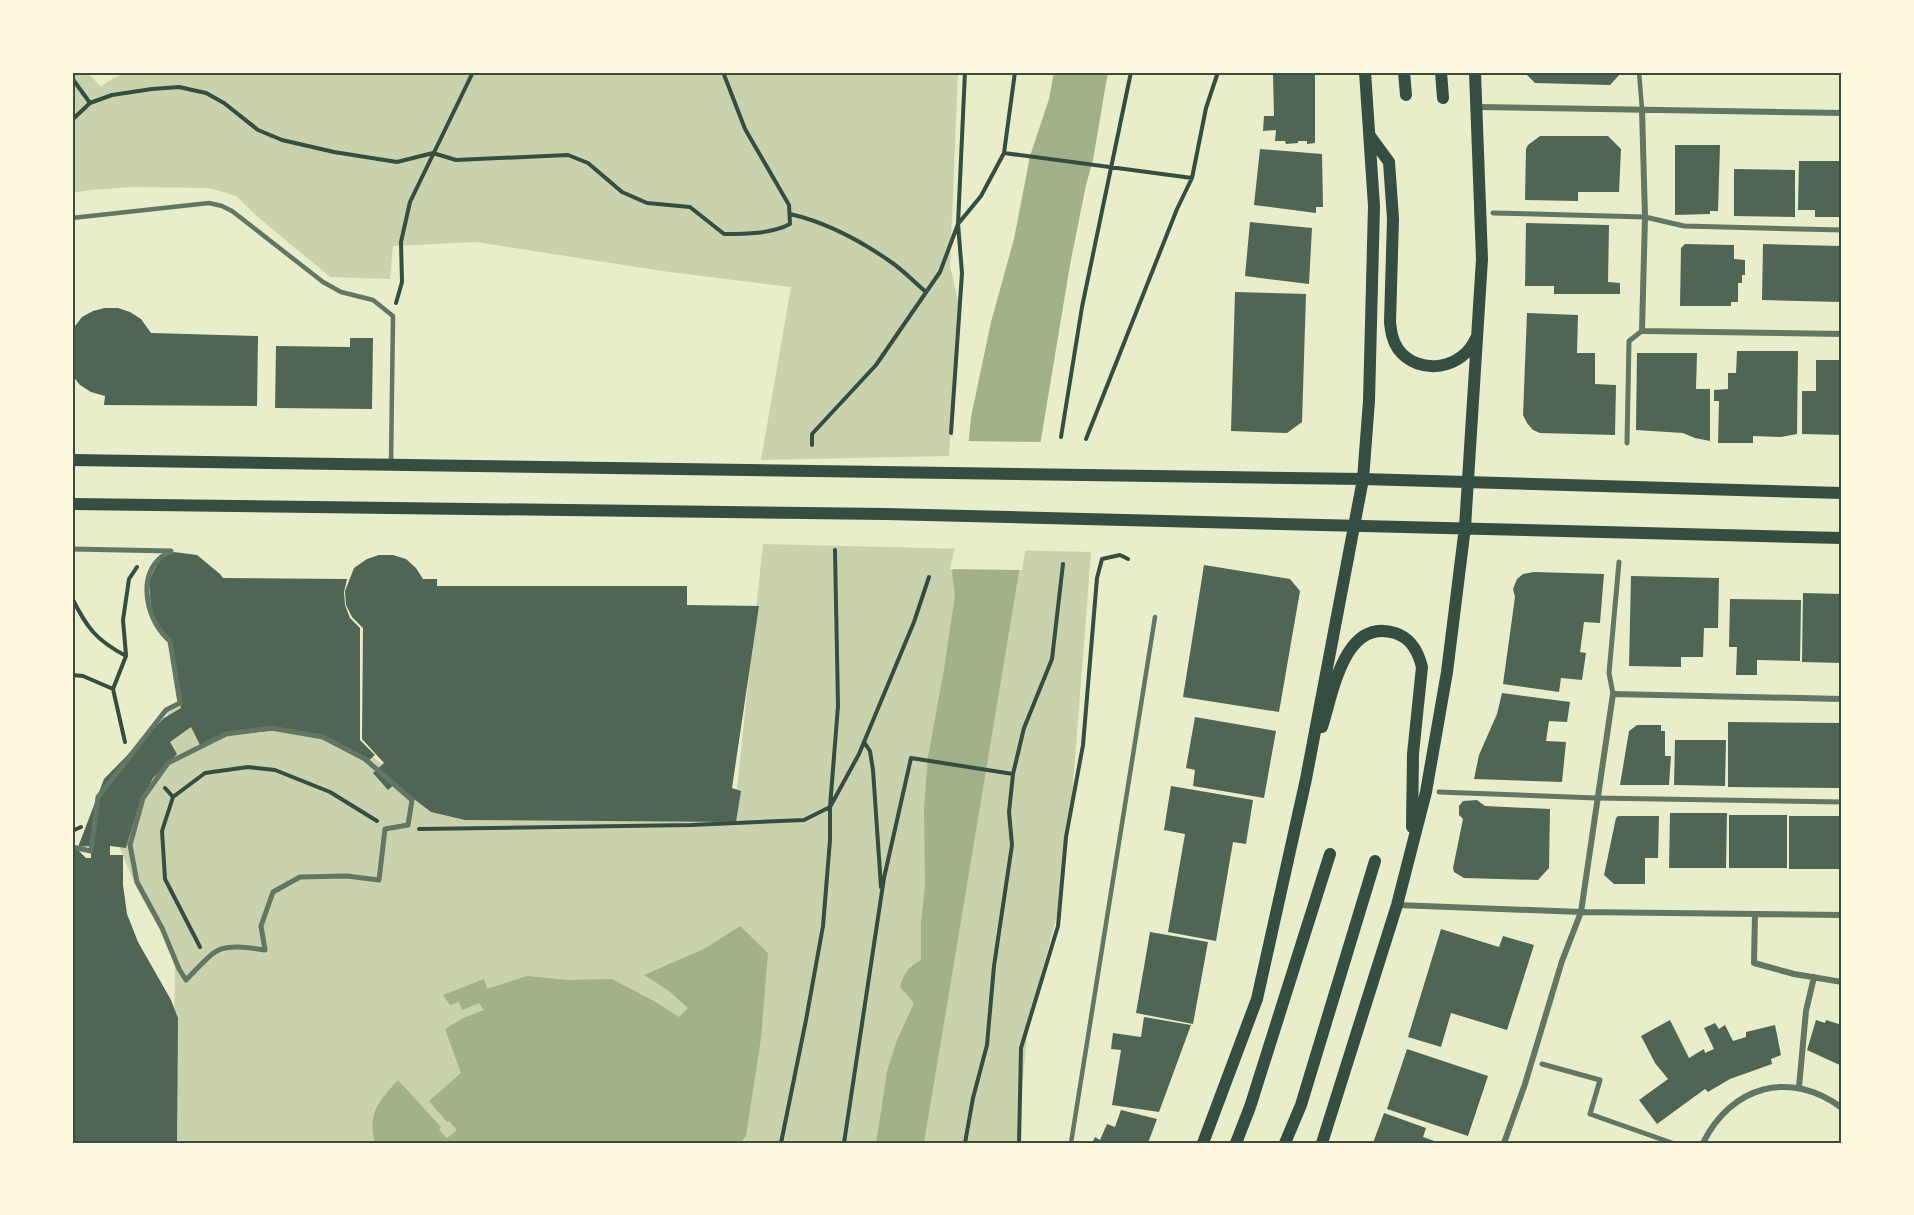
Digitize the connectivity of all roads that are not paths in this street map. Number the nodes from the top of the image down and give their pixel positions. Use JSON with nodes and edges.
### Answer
{"nodes":[{"id":1,"x":1365,"y":72,"type":"edge"},
{"id":2,"x":1404,"y":72,"type":"edge"},
{"id":3,"x":1441,"y":72,"type":"edge"},
{"id":4,"x":1475,"y":72,"type":"edge"},
{"id":5,"x":1639,"y":72,"type":"edge"},
{"id":6,"x":1406,"y":95,"type":"dead end"},
{"id":7,"x":1443,"y":98,"type":"dead end"},
{"id":8,"x":1478,"y":107,"type":"junction"},
{"id":9,"x":1642,"y":109,"type":"junction"},
{"id":10,"x":1842,"y":113,"type":"edge"},
{"id":11,"x":1369,"y":135,"type":"junction"},
{"id":12,"x":1493,"y":213,"type":"dead end"},
{"id":13,"x":1645,"y":217,"type":"junction"},
{"id":14,"x":72,"y":218,"type":"edge"},
{"id":15,"x":1842,"y":230,"type":"edge"},
{"id":16,"x":1479,"y":319,"type":"junction"},
{"id":17,"x":1642,"y":332,"type":"junction"},
{"id":18,"x":1842,"y":334,"type":"edge"},
{"id":19,"x":1627,"y":443,"type":"dead end"},
{"id":20,"x":72,"y":460,"type":"edge"},
{"id":21,"x":391,"y":464,"type":"junction"},
{"id":22,"x":1363,"y":479,"type":"junction"},
{"id":23,"x":1468,"y":481,"type":"junction"},
{"id":24,"x":1842,"y":494,"type":"edge"},
{"id":25,"x":72,"y":504,"type":"edge"},
{"id":26,"x":1354,"y":526,"type":"junction"},
{"id":27,"x":1465,"y":528,"type":"junction"},
{"id":28,"x":1842,"y":538,"type":"edge"},
{"id":29,"x":72,"y":549,"type":"edge"},
{"id":30,"x":1619,"y":562,"type":"dead end"},
{"id":31,"x":1155,"y":617,"type":"dead end"},
{"id":32,"x":1613,"y":694,"type":"junction"},
{"id":33,"x":1842,"y":699,"type":"edge"},
{"id":34,"x":1306,"y":779,"type":"junction"},
{"id":35,"x":1439,"y":792,"type":"dead end"},
{"id":36,"x":1596,"y":798,"type":"junction"},
{"id":37,"x":1842,"y":802,"type":"edge"},
{"id":38,"x":389,"y":829,"type":"joint"},
{"id":39,"x":1413,"y":840,"type":"junction"},
{"id":40,"x":72,"y":847,"type":"edge"},
{"id":41,"x":1330,"y":854,"type":"dead end"},
{"id":42,"x":1376,"y":861,"type":"dead end"},
{"id":43,"x":1397,"y":905,"type":"junction"},
{"id":44,"x":1581,"y":912,"type":"junction"},
{"id":45,"x":1755,"y":914,"type":"junction"},
{"id":46,"x":1842,"y":915,"type":"edge"},
{"id":47,"x":1814,"y":977,"type":"junction"},
{"id":48,"x":1842,"y":982,"type":"edge"},
{"id":49,"x":1542,"y":1064,"type":"dead end"},
{"id":50,"x":1799,"y":1088,"type":"junction"},
{"id":51,"x":1842,"y":1108,"type":"edge"},
{"id":52,"x":1071,"y":1143,"type":"edge"},
{"id":53,"x":1203,"y":1143,"type":"edge"},
{"id":54,"x":1236,"y":1143,"type":"edge"},
{"id":55,"x":1285,"y":1143,"type":"edge"},
{"id":56,"x":1322,"y":1143,"type":"edge"},
{"id":57,"x":1504,"y":1143,"type":"edge"},
{"id":58,"x":1672,"y":1143,"type":"edge"},
{"id":59,"x":1703,"y":1143,"type":"edge"}],
"edges":[{"from":1,"to":11,"type":"main road"},
{"from":2,"to":6,"type":"main road"},
{"from":3,"to":7,"type":"main road"},
{"from":4,"to":8,"type":"main road"},
{"from":5,"to":9,"type":"lane"},
{"from":8,"to":9,"type":"street"},
{"from":8,"to":16,"type":"main road"},
{"from":9,"to":10,"type":"street"},
{"from":9,"to":13,"type":"street"},
{"from":11,"to":16,"type":"main road"},
{"from":11,"to":22,"type":"main road"},
{"from":12,"to":13,"type":"street"},
{"from":13,"to":15,"type":"street"},
{"from":13,"to":17,"type":"street"},
{"from":14,"to":21,"type":"lane"},
{"from":16,"to":23,"type":"main road"},
{"from":17,"to":18,"type":"street"},
{"from":17,"to":19,"type":"street"},
{"from":20,"to":21,"type":"main road"},
{"from":21,"to":22,"type":"main road"},
{"from":22,"to":23,"type":"main road"},
{"from":22,"to":26,"type":"main road"},
{"from":23,"to":24,"type":"main road"},
{"from":23,"to":27,"type":"main road"},
{"from":25,"to":26,"type":"main road"},
{"from":26,"to":27,"type":"main road"},
{"from":26,"to":34,"type":"main road"},
{"from":27,"to":28,"type":"main road"},
{"from":27,"to":39,"type":"main road"},
{"from":29,"to":40,"type":"street"},
{"from":30,"to":32,"type":"street"},
{"from":31,"to":52,"type":"lane"},
{"from":32,"to":33,"type":"street"},
{"from":32,"to":36,"type":"street"},
{"from":34,"to":39,"type":"main road"},
{"from":34,"to":53,"type":"main road"},
{"from":35,"to":36,"type":"street"},
{"from":36,"to":37,"type":"street"},
{"from":36,"to":44,"type":"street"},
{"from":38,"to":38,"type":"street"},
{"from":39,"to":43,"type":"main road"},
{"from":41,"to":54,"type":"main road"},
{"from":42,"to":55,"type":"main road"},
{"from":43,"to":44,"type":"street"},
{"from":43,"to":56,"type":"main road"},
{"from":44,"to":45,"type":"street"},
{"from":44,"to":57,"type":"street"},
{"from":45,"to":46,"type":"street"},
{"from":45,"to":47,"type":"street"},
{"from":47,"to":48,"type":"street"},
{"from":47,"to":50,"type":"street"},
{"from":49,"to":58,"type":"street"},
{"from":50,"to":51,"type":"street"},
{"from":50,"to":59,"type":"street"}]}
